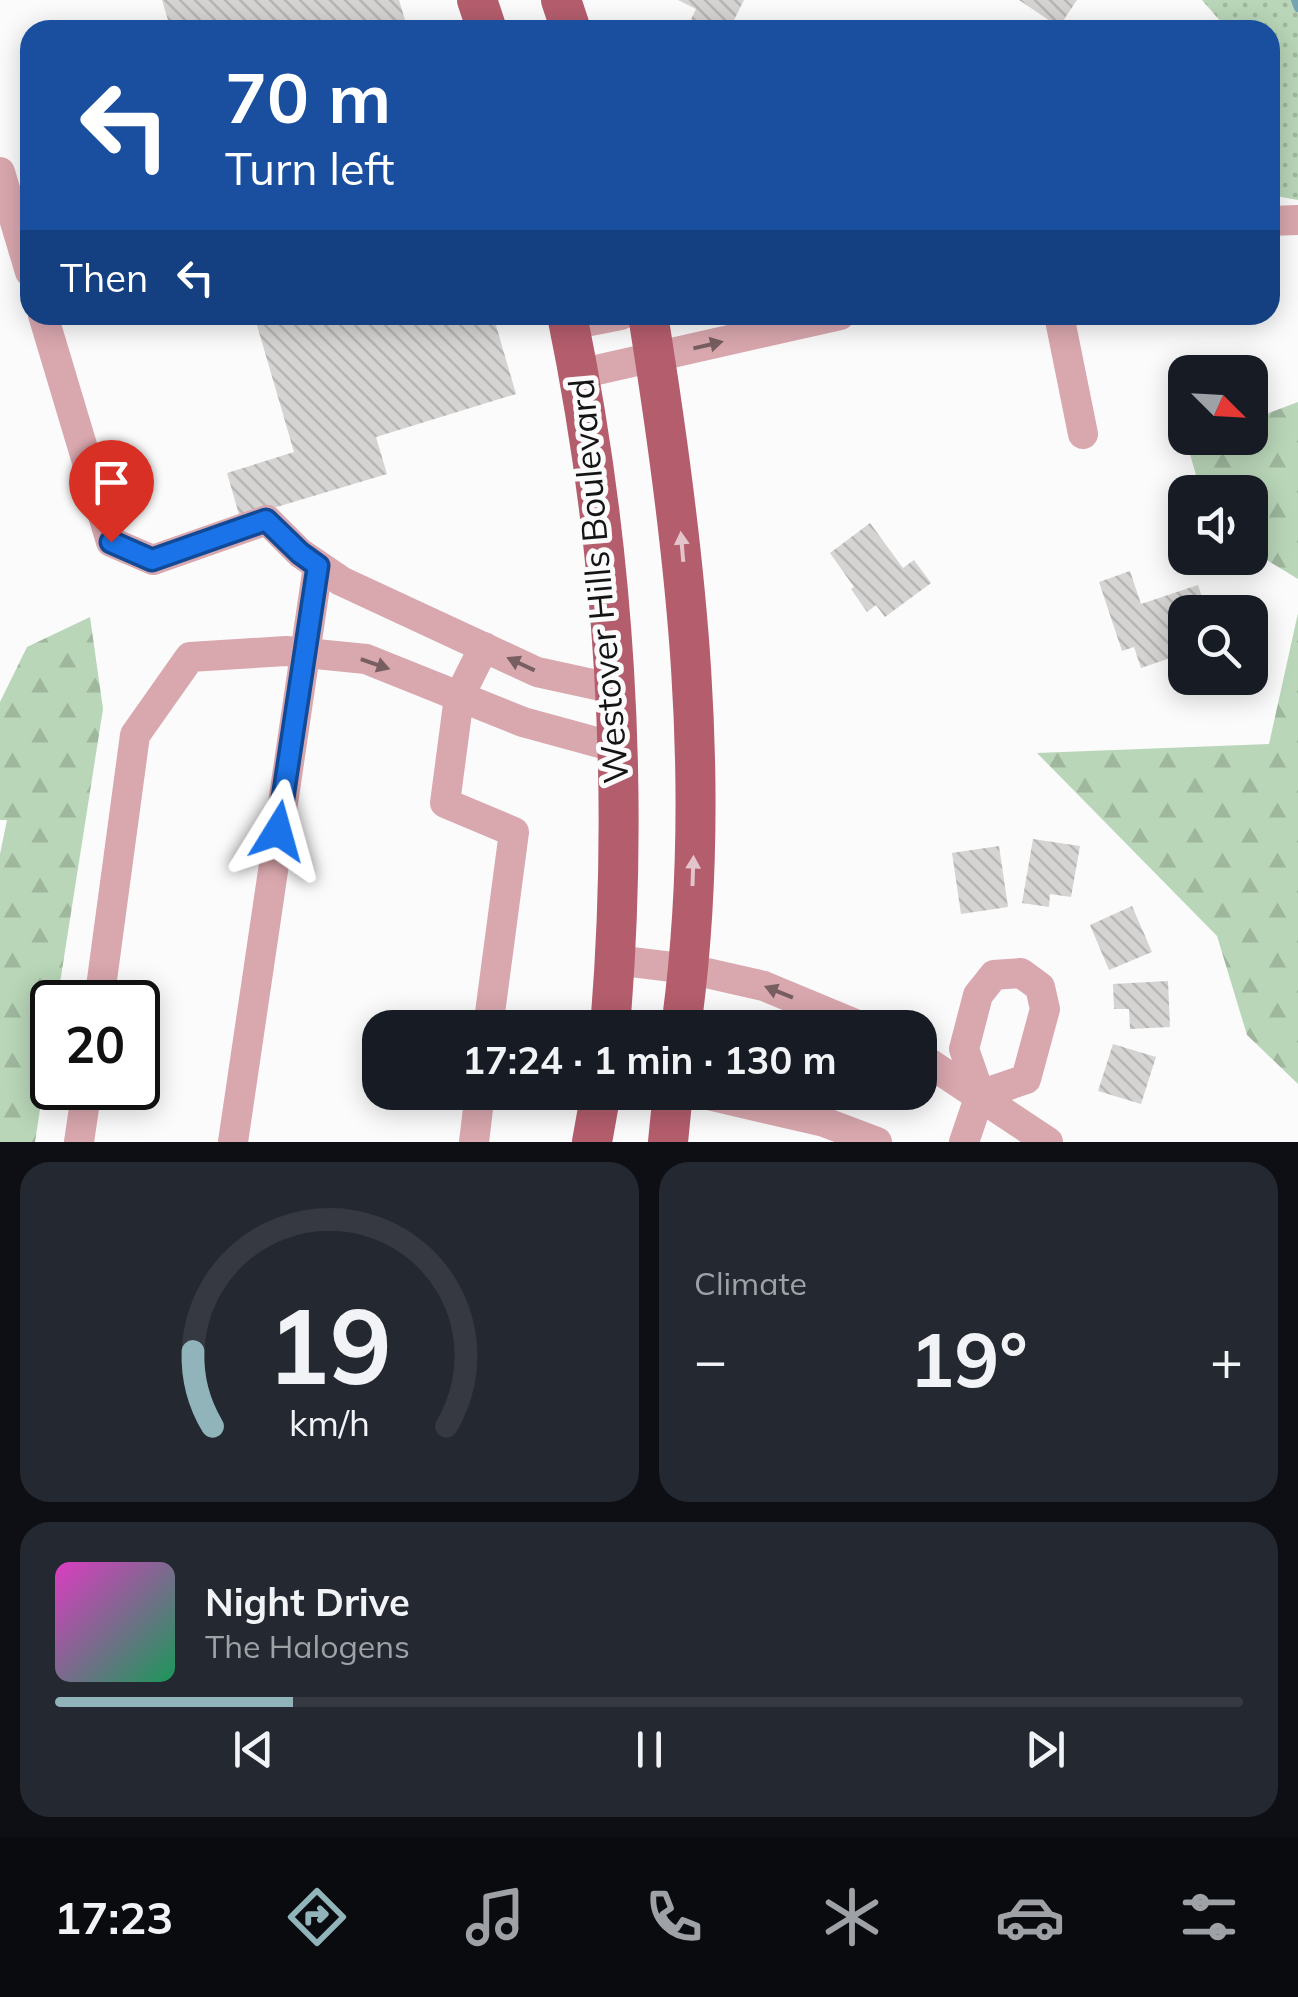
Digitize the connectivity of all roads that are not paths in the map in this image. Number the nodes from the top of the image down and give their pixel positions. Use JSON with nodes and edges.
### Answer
{"nodes":[{"id":1,"x":0,"y":172,"type":"edge"},
{"id":2,"x":20,"y":239,"type":"edge"},
{"id":3,"x":46,"y":325,"type":"edge"},
{"id":4,"x":569,"y":325,"type":"edge"},
{"id":5,"x":650,"y":325,"type":"edge"},
{"id":6,"x":792,"y":325,"type":"edge"},
{"id":7,"x":1061,"y":325,"type":"edge"},
{"id":8,"x":655,"y":356,"type":"junction"},
{"id":9,"x":579,"y":374,"type":"junction"},
{"id":10,"x":1083,"y":434,"type":"dead end"},
{"id":11,"x":318,"y":566,"type":"junction"},
{"id":12,"x":484,"y":647,"type":"junction"},
{"id":13,"x":296,"y":652,"type":"junction"},
{"id":14,"x":615,"y":689,"type":"junction"},
{"id":15,"x":459,"y":697,"type":"junction"},
{"id":16,"x":618,"y":748,"type":"junction"},
{"id":17,"x":615,"y":960,"type":"junction"},
{"id":18,"x":690,"y":969,"type":"junction"},
{"id":19,"x":101,"y":980,"type":"edge"},
{"id":20,"x":490,"y":1010,"type":"edge"},
{"id":21,"x":611,"y":1010,"type":"edge"},
{"id":22,"x":684,"y":1010,"type":"edge"},
{"id":23,"x":822,"y":1010,"type":"edge"},
{"id":24,"x":937,"y":1068,"type":"edge"},
{"id":25,"x":980,"y":1095,"type":"junction"},
{"id":26,"x":84,"y":1110,"type":"edge"},
{"id":27,"x":478,"y":1110,"type":"edge"},
{"id":28,"x":598,"y":1110,"type":"edge"},
{"id":29,"x":671,"y":1110,"type":"edge"},
{"id":30,"x":773,"y":1110,"type":"edge"},
{"id":31,"x":79,"y":1142,"type":"edge"},
{"id":32,"x":233,"y":1142,"type":"edge"},
{"id":33,"x":474,"y":1142,"type":"edge"},
{"id":34,"x":592,"y":1142,"type":"edge"},
{"id":35,"x":668,"y":1142,"type":"edge"},
{"id":36,"x":877,"y":1142,"type":"edge"},
{"id":37,"x":964,"y":1142,"type":"edge"},
{"id":38,"x":1048,"y":1142,"type":"edge"}],
"edges":[{"from":1,"to":2,"type":"street"},
{"from":3,"to":11,"type":"street"},
{"from":4,"to":9,"type":"main road","name":"Westover Hills Boulevard"},
{"from":5,"to":8,"type":"main road"},
{"from":8,"to":6,"type":"street","one_way":true},
{"from":7,"to":10,"type":"street"},
{"from":8,"to":9,"type":"street"},
{"from":18,"to":8,"type":"main road","one_way":true},
{"from":9,"to":14,"type":"main road","name":"Westover Hills Boulevard"},
{"from":11,"to":12,"type":"street"},
{"from":11,"to":13,"type":"street"},
{"from":14,"to":12,"type":"street","one_way":true},
{"from":12,"to":15,"type":"street"},
{"from":13,"to":15,"type":"street","one_way":true},
{"from":13,"to":19,"type":"street"},
{"from":13,"to":32,"type":"street"},
{"from":14,"to":16,"type":"main road","name":"Westover Hills Boulevard"},
{"from":15,"to":16,"type":"street"},
{"from":15,"to":20,"type":"street"},
{"from":16,"to":17,"type":"main road","name":"Westover Hills Boulevard"},
{"from":17,"to":18,"type":"street"},
{"from":17,"to":21,"type":"main road","name":"Westover Hills Boulevard"},
{"from":18,"to":22,"type":"main road"},
{"from":23,"to":18,"type":"street","one_way":true},
{"from":24,"to":25,"type":"street"},
{"from":25,"to":37,"type":"street"},
{"from":25,"to":38,"type":"street"},
{"from":26,"to":31,"type":"street"},
{"from":27,"to":33,"type":"street"},
{"from":28,"to":34,"type":"main road"},
{"from":29,"to":35,"type":"main road"},
{"from":30,"to":36,"type":"street"}]}
